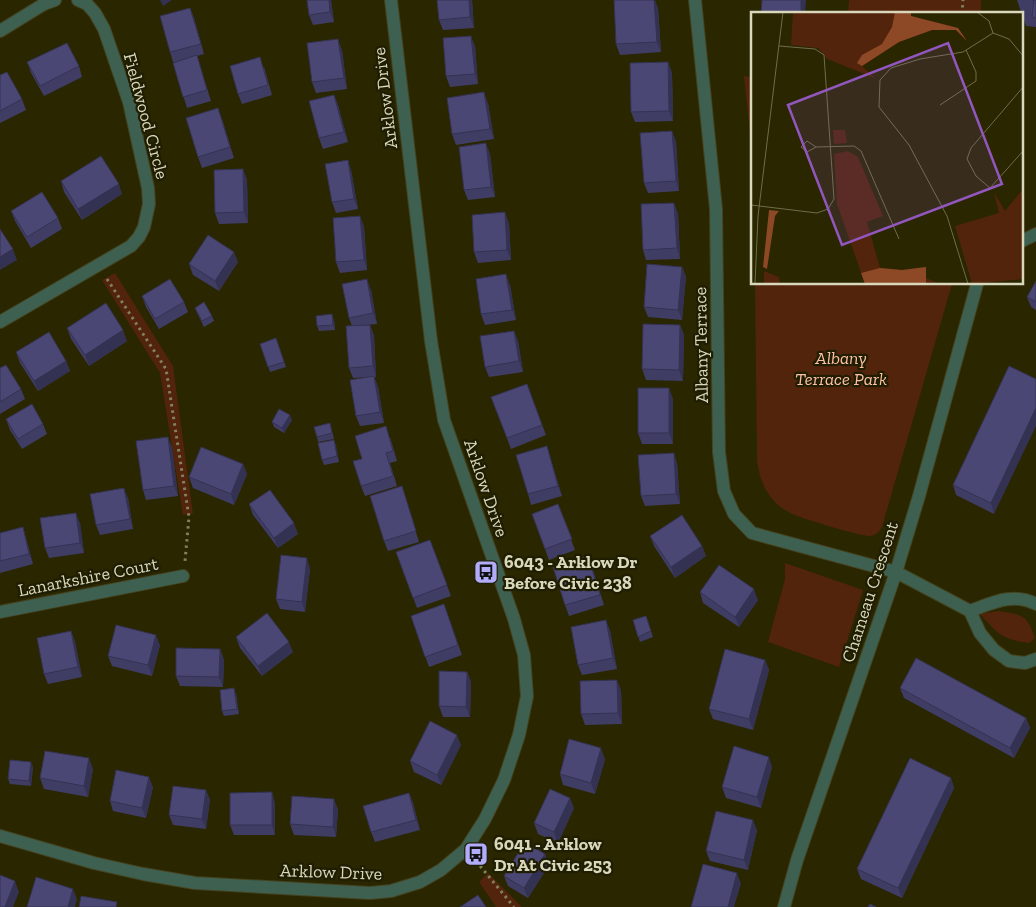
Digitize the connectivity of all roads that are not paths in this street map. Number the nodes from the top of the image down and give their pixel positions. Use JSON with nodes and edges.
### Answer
{"nodes":[{"id":1,"x":55,"y":0,"type":"edge"},
{"id":2,"x":78,"y":0,"type":"edge"},
{"id":3,"x":391,"y":0,"type":"edge"},
{"id":4,"x":695,"y":0,"type":"edge"},
{"id":5,"x":0,"y":31,"type":"edge"},
{"id":6,"x":1036,"y":234,"type":"edge"},
{"id":7,"x":1024,"y":240,"type":"edge"},
{"id":8,"x":977,"y":285,"type":"edge"},
{"id":9,"x":0,"y":322,"type":"edge"},
{"id":10,"x":896,"y":572,"type":"junction"},
{"id":11,"x":183,"y":576,"type":"road end"},
{"id":12,"x":1036,"y":604,"type":"edge"},
{"id":13,"x":0,"y":612,"type":"edge"},
{"id":14,"x":970,"y":612,"type":"junction"},
{"id":15,"x":1036,"y":659,"type":"edge"},
{"id":16,"x":0,"y":836,"type":"edge"},
{"id":17,"x":784,"y":907,"type":"edge"}],
"edges":[{"from":1,"to":5,"type":"street"},
{"from":2,"to":9,"type":"street","name":"Fieldwood Circle"},
{"from":3,"to":16,"type":"street","name":"Arklow Drive"},
{"from":4,"to":10,"type":"street","name":"Albany Terrace"},
{"from":6,"to":7,"type":"street"},
{"from":8,"to":10,"type":"street","name":"Chameau Crescent"},
{"from":10,"to":14,"type":"street","name":"Albany Terrace"},
{"from":10,"to":17,"type":"street","name":"Chameau Crescent"},
{"from":11,"to":13,"type":"street","name":"Lanarkshire Court"},
{"from":12,"to":14,"type":"street"},
{"from":14,"to":15,"type":"street"}]}
